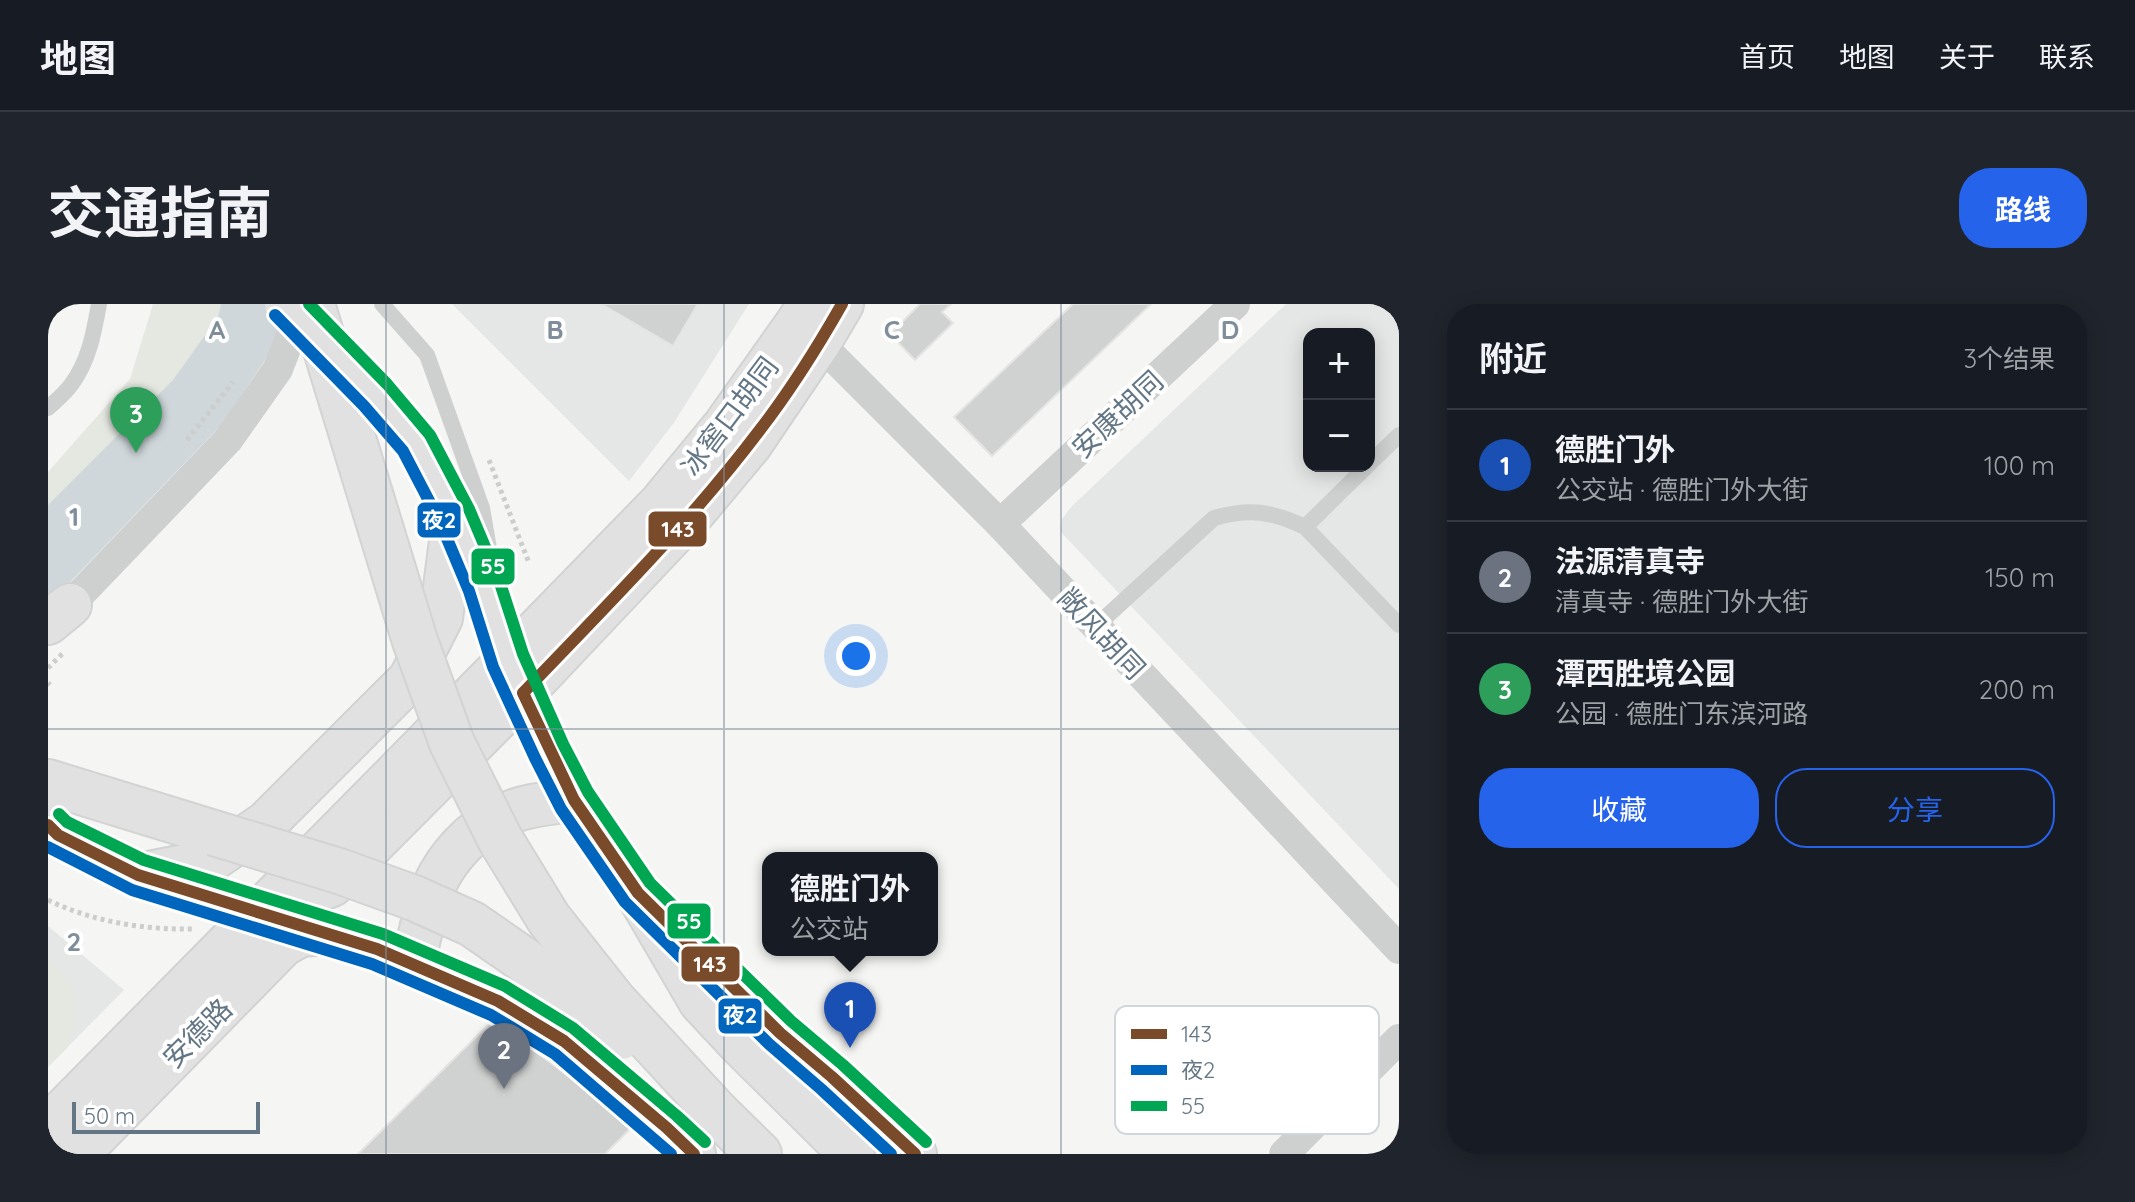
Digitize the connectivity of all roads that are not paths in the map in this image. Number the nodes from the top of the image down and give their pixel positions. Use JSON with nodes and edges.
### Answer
{"nodes":[{"id":1,"x":99,"y":304,"type":"edge"},
{"id":2,"x":286,"y":304,"type":"edge"},
{"id":3,"x":303,"y":304,"type":"edge"},
{"id":4,"x":312,"y":304,"type":"edge"},
{"id":5,"x":382,"y":304,"type":"edge"},
{"id":6,"x":842,"y":304,"type":"edge"},
{"id":7,"x":1235,"y":304,"type":"edge"},
{"id":8,"x":809,"y":323,"type":"edge"},
{"id":9,"x":48,"y":408,"type":"edge"},
{"id":10,"x":1399,"y":435,"type":"edge"},
{"id":11,"x":1375,"y":458,"type":"edge"},
{"id":12,"x":1361,"y":472,"type":"edge"},
{"id":13,"x":454,"y":515,"type":"junction"},
{"id":14,"x":1000,"y":524,"type":"junction"},
{"id":15,"x":1305,"y":527,"type":"junction"},
{"id":16,"x":59,"y":614,"type":"edge"},
{"id":17,"x":1399,"y":625,"type":"edge"},
{"id":18,"x":1095,"y":627,"type":"junction"},
{"id":19,"x":516,"y":677,"type":"junction"},
{"id":20,"x":48,"y":782,"type":"edge"},
{"id":21,"x":574,"y":800,"type":"junction"},
{"id":22,"x":53,"y":830,"type":"edge"},
{"id":23,"x":138,"y":875,"type":"junction"},
{"id":24,"x":638,"y":893,"type":"junction"},
{"id":25,"x":258,"y":912,"type":"junction"},
{"id":26,"x":327,"y":933,"type":"junction"},
{"id":27,"x":1399,"y":949,"type":"edge"},
{"id":28,"x":413,"y":963,"type":"junction"},
{"id":29,"x":1399,"y":1039,"type":"edge"},
{"id":30,"x":1379,"y":1059,"type":"edge"},
{"id":31,"x":717,"y":1113,"type":"junction"},
{"id":32,"x":48,"y":1126,"type":"edge"},
{"id":33,"x":1304,"y":1134,"type":"edge"},
{"id":34,"x":78,"y":1154,"type":"edge"},
{"id":35,"x":694,"y":1154,"type":"edge"},
{"id":36,"x":759,"y":1154,"type":"edge"},
{"id":37,"x":852,"y":1154,"type":"edge"},
{"id":38,"x":915,"y":1154,"type":"edge"},
{"id":39,"x":1284,"y":1154,"type":"edge"}],
"edges":[{"from":1,"to":9,"type":"lane"},
{"from":2,"to":13,"type":"street","bridge":true},
{"from":3,"to":16,"type":"street"},
{"from":4,"to":31,"type":"highway","bridge":true},
{"from":5,"to":19,"type":"lane"},
{"from":6,"to":8,"type":"street","name":"冰窖口胡同"},
{"from":7,"to":14,"type":"street","name":"安康胡同"},
{"from":8,"to":14,"type":"street","name":"敞风胡同"},
{"from":8,"to":19,"type":"street","name":"冰窖口胡同"},
{"from":10,"to":11,"type":"lane"},
{"from":12,"to":15,"type":"lane"},
{"from":13,"to":19,"type":"street"},
{"from":13,"to":23,"type":"street"},
{"from":14,"to":18,"type":"street","name":"敞风胡同"},
{"from":15,"to":17,"type":"lane"},
{"from":15,"to":18,"type":"lane"},
{"from":18,"to":27,"type":"street","name":"敞风胡同"},
{"from":19,"to":21,"type":"street"},
{"from":19,"to":25,"type":"street","name":"冰窖口胡同"},
{"from":20,"to":31,"type":"highway","bridge":true},
{"from":21,"to":24,"type":"street"},
{"from":21,"to":28,"type":"street"},
{"from":22,"to":23,"type":"street"},
{"from":23,"to":25,"type":"street"},
{"from":24,"to":37,"type":"highway"},
{"from":24,"to":38,"type":"street"},
{"from":25,"to":26,"type":"street"},
{"from":25,"to":32,"type":"street","name":"安德路"},
{"from":26,"to":28,"type":"street"},
{"from":26,"to":34,"type":"street","name":"安德路"},
{"from":28,"to":35,"type":"street"},
{"from":29,"to":30,"type":"street"},
{"from":31,"to":36,"type":"highway"},
{"from":33,"to":39,"type":"street"}]}
